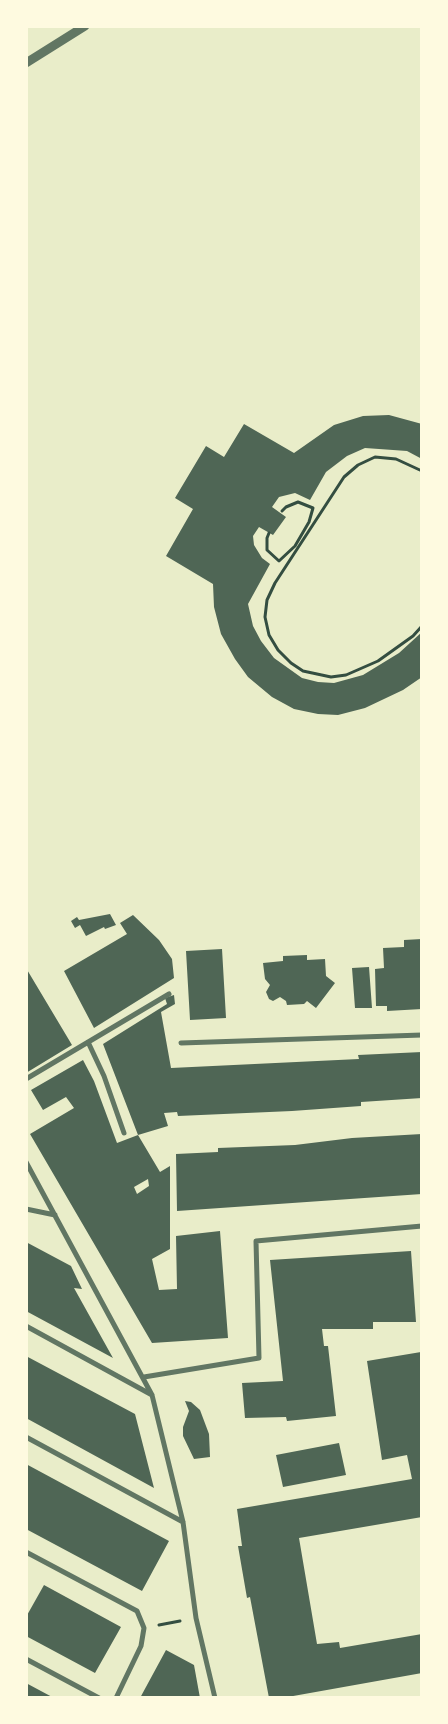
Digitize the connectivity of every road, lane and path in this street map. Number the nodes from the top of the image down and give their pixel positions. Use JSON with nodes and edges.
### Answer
{"nodes":[{"id":1,"x":85,"y":26,"type":"edge"},
{"id":2,"x":26,"y":63,"type":"edge"},
{"id":3,"x":422,"y":471,"type":"edge"},
{"id":4,"x":282,"y":511,"type":"dead end"},
{"id":5,"x":269,"y":533,"type":"dead end"},
{"id":6,"x":422,"y":626,"type":"edge"},
{"id":7,"x":169,"y":994,"type":"dead end"},
{"id":8,"x":422,"y":1035,"type":"edge"},
{"id":9,"x":88,"y":1042,"type":"junction"},
{"id":10,"x":181,"y":1043,"type":"dead end"},
{"id":11,"x":26,"y":1079,"type":"edge"},
{"id":12,"x":124,"y":1133,"type":"dead end"},
{"id":13,"x":26,"y":1162,"type":"edge"},
{"id":14,"x":26,"y":1209,"type":"edge"},
{"id":15,"x":55,"y":1215,"type":"junction"},
{"id":16,"x":422,"y":1226,"type":"edge"},
{"id":17,"x":26,"y":1326,"type":"edge"},
{"id":18,"x":144,"y":1377,"type":"junction"},
{"id":19,"x":152,"y":1395,"type":"junction"},
{"id":20,"x":26,"y":1437,"type":"edge"},
{"id":21,"x":183,"y":1522,"type":"junction"},
{"id":22,"x":26,"y":1552,"type":"edge"},
{"id":23,"x":178,"y":1622,"type":"dead end"},
{"id":24,"x":160,"y":1625,"type":"dead end"},
{"id":25,"x":26,"y":1659,"type":"edge"},
{"id":26,"x":99,"y":1698,"type":"edge"},
{"id":27,"x":116,"y":1698,"type":"edge"},
{"id":28,"x":215,"y":1698,"type":"edge"}],
"edges":[{"from":1,"to":2,"type":"street"},
{"from":3,"to":6,"type":"path"},
{"from":4,"to":5,"type":"path"},
{"from":7,"to":9,"type":"street"},
{"from":8,"to":10,"type":"street"},
{"from":9,"to":11,"type":"street"},
{"from":9,"to":12,"type":"street"},
{"from":13,"to":15,"type":"street"},
{"from":14,"to":15,"type":"street"},
{"from":15,"to":18,"type":"street"},
{"from":16,"to":18,"type":"street"},
{"from":17,"to":19,"type":"street"},
{"from":18,"to":19,"type":"street"},
{"from":19,"to":21,"type":"street"},
{"from":20,"to":21,"type":"street"},
{"from":21,"to":28,"type":"street"},
{"from":22,"to":27,"type":"street"},
{"from":23,"to":24,"type":"path"},
{"from":25,"to":26,"type":"street"}]}
